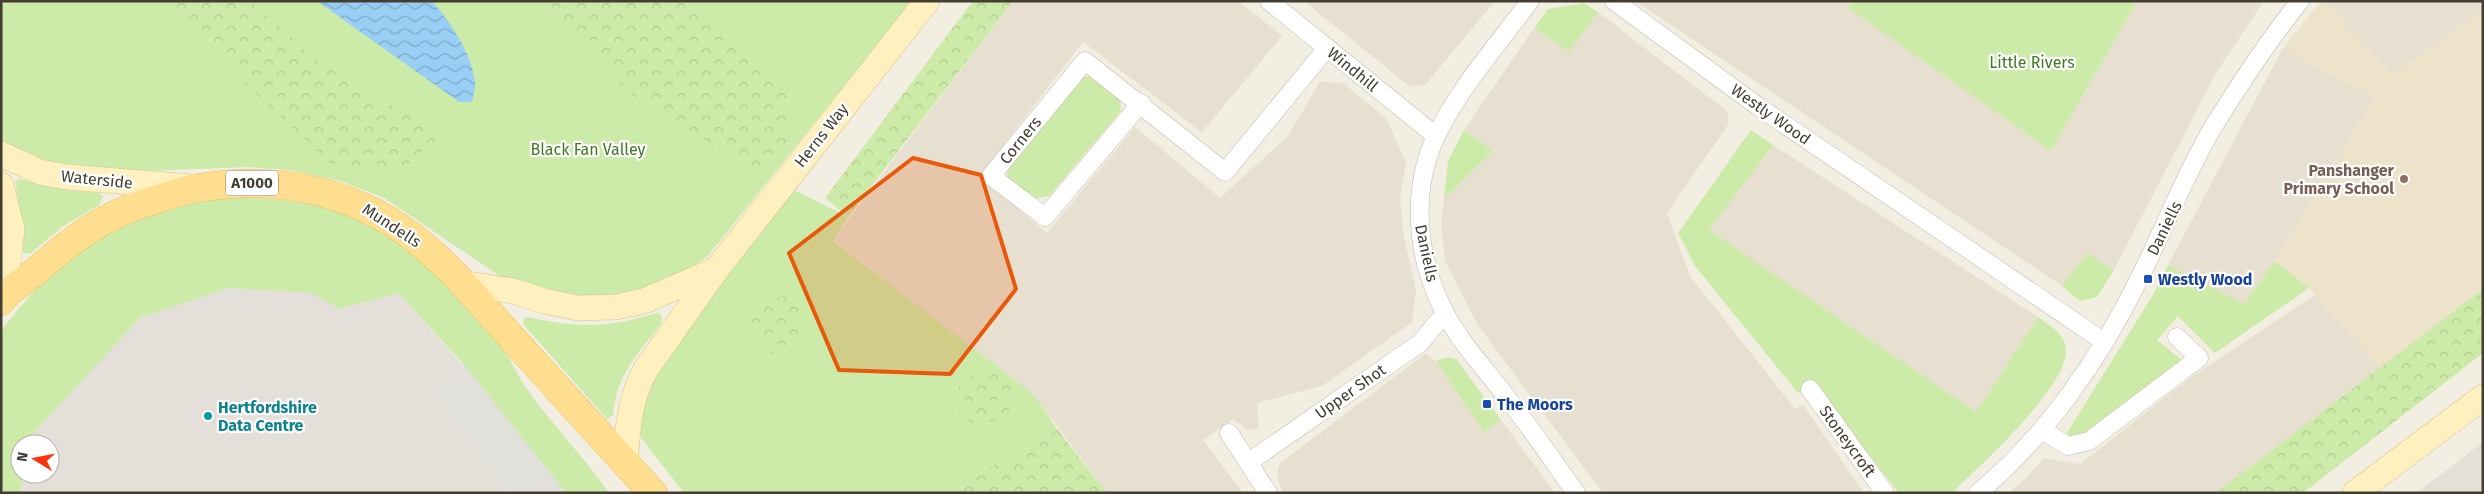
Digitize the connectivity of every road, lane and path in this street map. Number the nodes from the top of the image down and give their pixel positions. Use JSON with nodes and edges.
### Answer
{"nodes":[{"id":1,"x":927,"y":1,"type":"edge"},
{"id":2,"x":1269,"y":1,"type":"edge"},
{"id":3,"x":1530,"y":1,"type":"edge"},
{"id":4,"x":1614,"y":1,"type":"edge"},
{"id":5,"x":2300,"y":1,"type":"edge"},
{"id":6,"x":1327,"y":48,"type":"junction"},
{"id":7,"x":1140,"y":103,"type":"junction"},
{"id":8,"x":1436,"y":136,"type":"junction"},
{"id":9,"x":1,"y":154,"type":"edge"},
{"id":10,"x":1,"y":185,"type":"edge"},
{"id":11,"x":196,"y":188,"type":"junction"},
{"id":12,"x":716,"y":270,"type":"junction"},
{"id":13,"x":462,"y":283,"type":"junction"},
{"id":14,"x":3,"y":299,"type":"edge"},
{"id":15,"x":1445,"y":313,"type":"junction"},
{"id":16,"x":2177,"y":337,"type":"dead end"},
{"id":17,"x":2103,"y":341,"type":"junction"},
{"id":18,"x":1810,"y":389,"type":"dead end"},
{"id":19,"x":2483,"y":397,"type":"edge"},
{"id":20,"x":2042,"y":430,"type":"junction"},
{"id":21,"x":1229,"y":433,"type":"dead end"},
{"id":22,"x":625,"y":462,"type":"junction"},
{"id":23,"x":1249,"y":462,"type":"junction"},
{"id":24,"x":653,"y":493,"type":"edge"},
{"id":25,"x":1268,"y":493,"type":"edge"},
{"id":26,"x":1576,"y":493,"type":"edge"},
{"id":27,"x":1885,"y":493,"type":"edge"},
{"id":28,"x":1978,"y":493,"type":"edge"},
{"id":29,"x":2356,"y":493,"type":"edge"}],
"edges":[{"from":1,"to":12,"type":"street","name":"Herns Way"},
{"from":2,"to":6,"type":"street","name":"Windhill"},
{"from":3,"to":8,"type":"street","name":"Daniells"},
{"from":4,"to":17,"type":"street","name":"Westly Wood"},
{"from":5,"to":17,"type":"street","name":"Daniells"},
{"from":6,"to":7,"type":"street","name":"Corners"},
{"from":6,"to":8,"type":"street","name":"Windhill"},
{"from":7,"to":7,"type":"street","name":"Corners"},
{"from":8,"to":15,"type":"street","name":"Daniells"},
{"from":9,"to":11,"type":"street","name":"Waterside"},
{"from":10,"to":14,"type":"street"},
{"from":11,"to":13,"type":"main road","name":"Mundells","number":"A1000"},
{"from":11,"to":14,"type":"main road","name":"Mundells","number":"A1000"},
{"from":12,"to":13,"type":"street","name":"Herns Way"},
{"from":12,"to":22,"type":"street","name":"Herns Way"},
{"from":13,"to":22,"type":"main road","name":"Mundells","number":"A1000"},
{"from":15,"to":23,"type":"street","name":"Upper Shot"},
{"from":15,"to":26,"type":"street","name":"Daniells"},
{"from":16,"to":20,"type":"street"},
{"from":17,"to":20,"type":"street","name":"Daniells"},
{"from":18,"to":27,"type":"street","name":"Stoneycroft"},
{"from":19,"to":29,"type":"street"},
{"from":20,"to":28,"type":"street","name":"Daniells"},
{"from":21,"to":23,"type":"street"},
{"from":22,"to":24,"type":"main road","name":"Mundells","number":"A1000"},
{"from":23,"to":25,"type":"street"}]}
